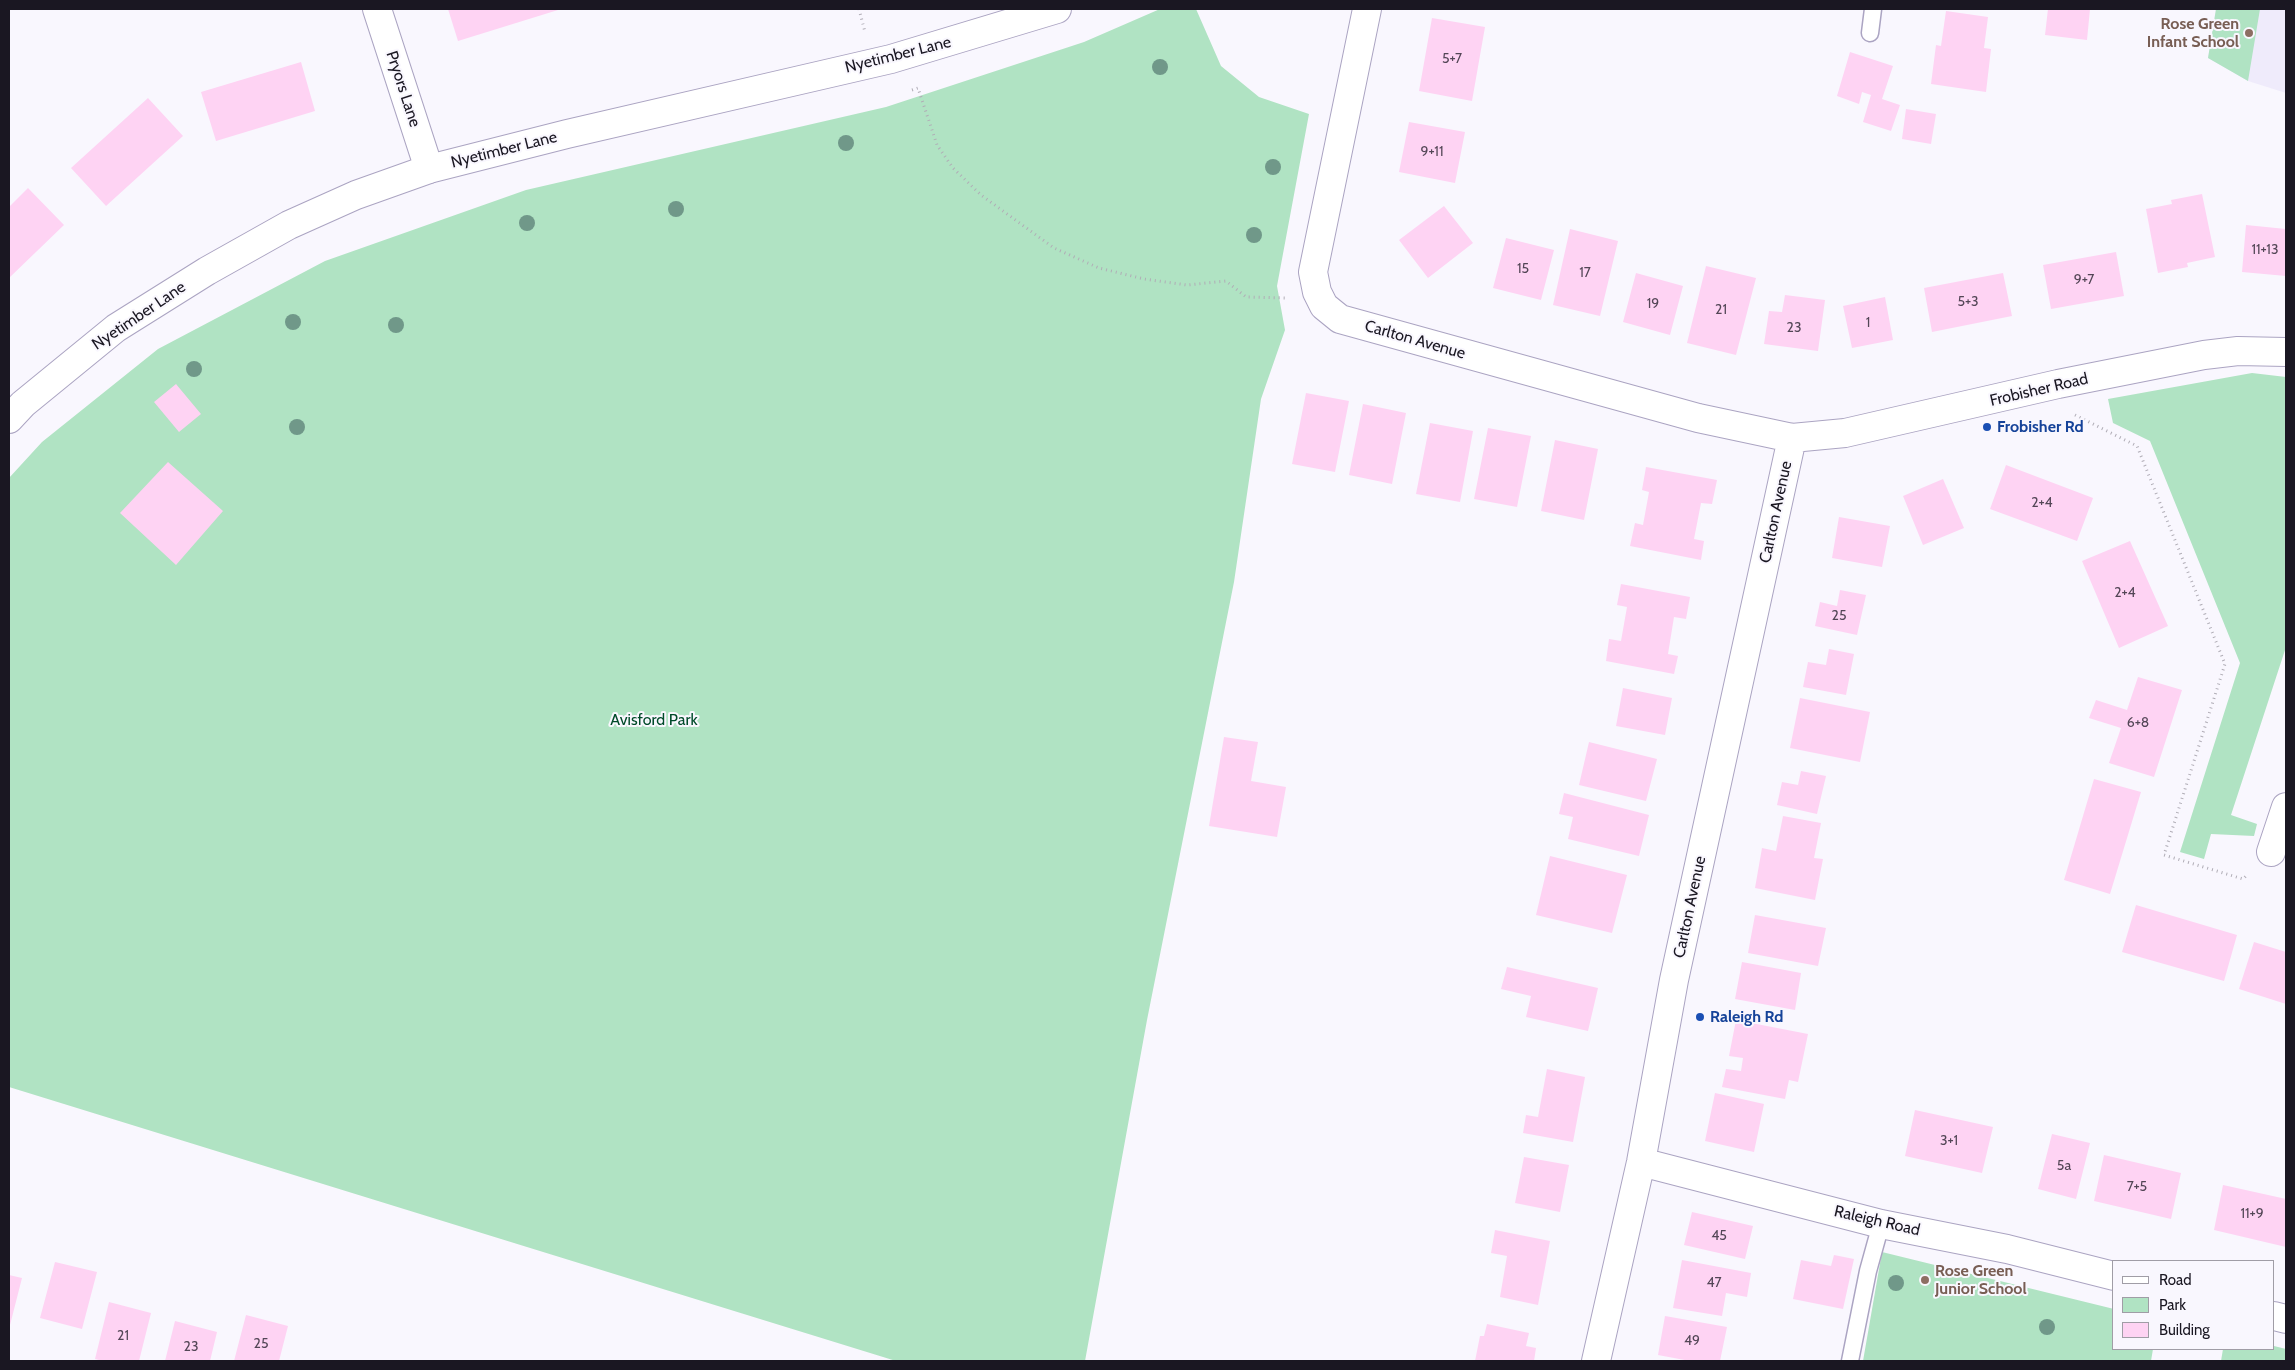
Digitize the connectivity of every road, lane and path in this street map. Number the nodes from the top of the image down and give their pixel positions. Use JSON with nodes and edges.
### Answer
{"nodes":[{"id":1,"x":377,"y":9,"type":"edge"},
{"id":2,"x":859,"y":9,"type":"edge"},
{"id":3,"x":1057,"y":9,"type":"edge"},
{"id":4,"x":1367,"y":9,"type":"edge"},
{"id":5,"x":1873,"y":9,"type":"edge"},
{"id":6,"x":1870,"y":33,"type":"dead end"},
{"id":7,"x":874,"y":62,"type":"junction"},
{"id":8,"x":910,"y":90,"type":"dead end"},
{"id":9,"x":429,"y":169,"type":"junction"},
{"id":10,"x":1320,"y":298,"type":"junction"},
{"id":11,"x":2286,"y":352,"type":"edge"},
{"id":12,"x":2058,"y":384,"type":"junction"},
{"id":13,"x":9,"y":419,"type":"edge"},
{"id":14,"x":1792,"y":438,"type":"junction"},
{"id":15,"x":2286,"y":807,"type":"edge"},
{"id":16,"x":2271,"y":852,"type":"joint"},
{"id":17,"x":1641,"y":1162,"type":"junction"},
{"id":18,"x":1882,"y":1224,"type":"junction"},
{"id":19,"x":2112,"y":1275,"type":"edge"},
{"id":20,"x":1596,"y":1361,"type":"edge"},
{"id":21,"x":1850,"y":1361,"type":"edge"}],
"edges":[{"from":1,"to":9,"type":"street","name":"Pryors Lane"},
{"from":2,"to":7,"type":"path"},
{"from":3,"to":7,"type":"street","name":"Nyetimber Lane"},
{"from":4,"to":10,"type":"street","name":"Carlton Avenue"},
{"from":5,"to":6,"type":"lane"},
{"from":7,"to":9,"type":"street","name":"Nyetimber Lane"},
{"from":8,"to":10,"type":"path"},
{"from":9,"to":13,"type":"street","name":"Nyetimber Lane"},
{"from":10,"to":14,"type":"street","name":"Carlton Avenue"},
{"from":11,"to":12,"type":"street","name":"Frobisher Road"},
{"from":12,"to":14,"type":"street","name":"Frobisher Road"},
{"from":12,"to":16,"type":"path"},
{"from":14,"to":17,"type":"street","name":"Carlton Avenue"},
{"from":15,"to":16,"type":"street"},
{"from":17,"to":18,"type":"street","name":"Raleigh Road"},
{"from":17,"to":20,"type":"street","name":"Carlton Avenue"},
{"from":18,"to":19,"type":"street","name":"Raleigh Road"},
{"from":18,"to":21,"type":"lane"}]}
